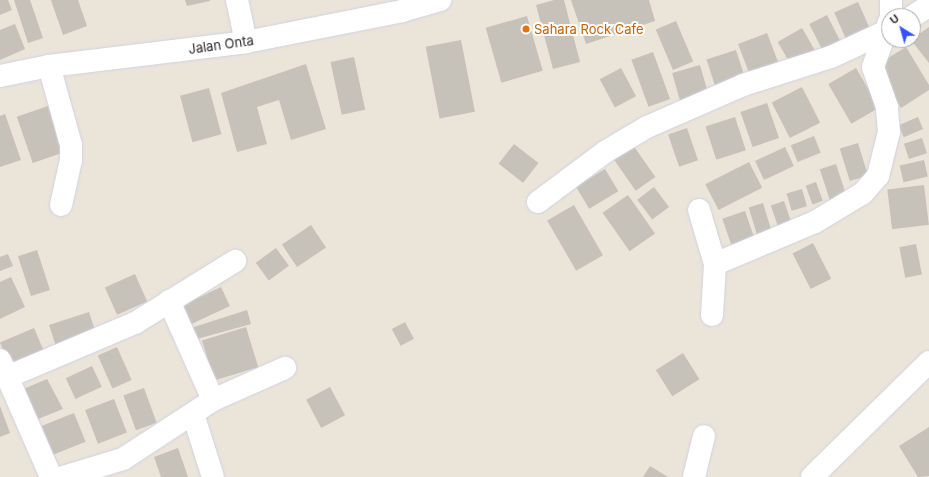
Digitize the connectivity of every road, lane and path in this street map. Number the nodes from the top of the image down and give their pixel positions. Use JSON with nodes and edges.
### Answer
{"nodes":[{"id":1,"x":237,"y":0,"type":"edge"},
{"id":2,"x":440,"y":0,"type":"edge"},
{"id":3,"x":881,"y":30,"type":"edge"},
{"id":4,"x":246,"y":42,"type":"junction"},
{"id":5,"x":881,"y":46,"type":"edge"},
{"id":6,"x":49,"y":66,"type":"junction"},
{"id":7,"x":0,"y":76,"type":"edge"},
{"id":8,"x":538,"y":202,"type":"dead end"},
{"id":9,"x":61,"y":205,"type":"dead end"},
{"id":10,"x":699,"y":210,"type":"dead end"},
{"id":11,"x":235,"y":261,"type":"dead end"},
{"id":12,"x":715,"y":264,"type":"junction"},
{"id":13,"x":169,"y":301,"type":"junction"},
{"id":14,"x":712,"y":315,"type":"dead end"},
{"id":15,"x":929,"y":362,"type":"edge"},
{"id":16,"x":285,"y":368,"type":"dead end"},
{"id":17,"x":3,"y":369,"type":"edge"},
{"id":18,"x":213,"y":400,"type":"junction"},
{"id":19,"x":193,"y":414,"type":"junction"},
{"id":20,"x":704,"y":436,"type":"dead end"},
{"id":21,"x":51,"y":477,"type":"edge"},
{"id":22,"x":63,"y":477,"type":"edge"},
{"id":23,"x":214,"y":477,"type":"edge"},
{"id":24,"x":694,"y":477,"type":"edge"},
{"id":25,"x":812,"y":477,"type":"edge"}],
"edges":[{"from":1,"to":4,"type":"street"},
{"from":2,"to":4,"type":"street","name":"Jalan Onta"},
{"from":3,"to":8,"type":"street"},
{"from":4,"to":6,"type":"street","name":"Jalan Onta"},
{"from":5,"to":12,"type":"street"},
{"from":6,"to":7,"type":"street","name":"Jalan Onta"},
{"from":6,"to":9,"type":"street"},
{"from":10,"to":12,"type":"street"},
{"from":11,"to":13,"type":"street"},
{"from":12,"to":14,"type":"street"},
{"from":13,"to":17,"type":"street"},
{"from":13,"to":18,"type":"street"},
{"from":15,"to":25,"type":"street"},
{"from":16,"to":18,"type":"street"},
{"from":17,"to":21,"type":"street"},
{"from":18,"to":19,"type":"street"},
{"from":19,"to":22,"type":"street"},
{"from":19,"to":23,"type":"street"},
{"from":20,"to":24,"type":"street"}]}
